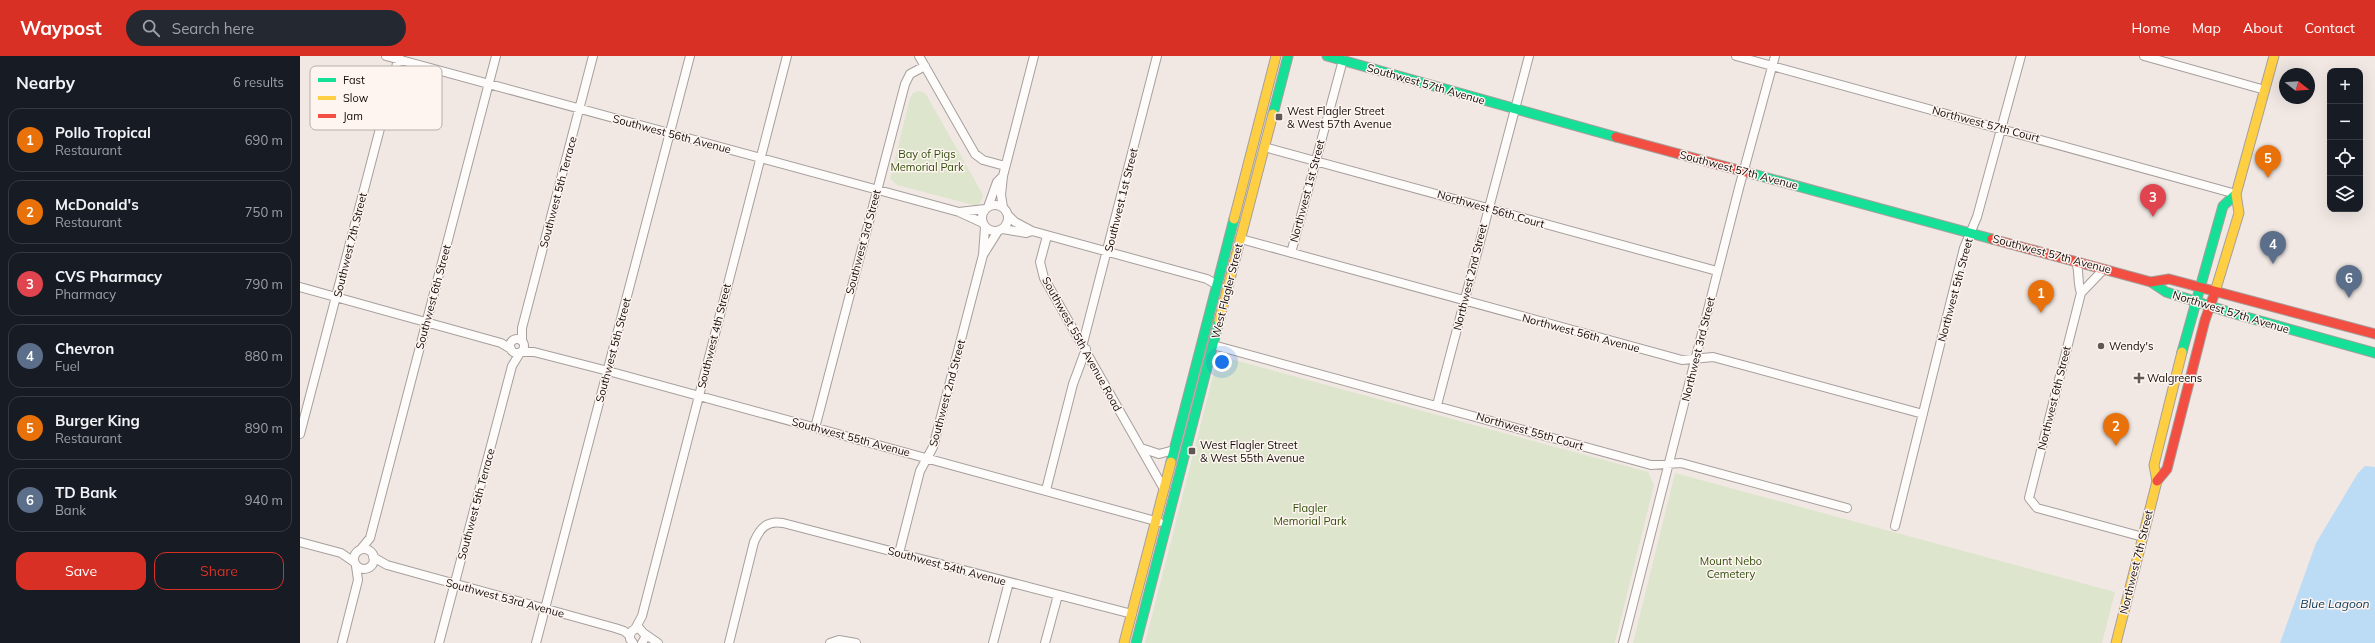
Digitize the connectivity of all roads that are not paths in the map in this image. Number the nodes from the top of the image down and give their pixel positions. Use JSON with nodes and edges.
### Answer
{"nodes":[{"id":1,"x":386,"y":56,"type":"edge"},
{"id":2,"x":496,"y":56,"type":"edge"},
{"id":3,"x":593,"y":56,"type":"edge"},
{"id":4,"x":690,"y":56,"type":"edge"},
{"id":5,"x":787,"y":56,"type":"edge"},
{"id":6,"x":919,"y":56,"type":"edge"},
{"id":7,"x":1034,"y":56,"type":"edge"},
{"id":8,"x":1157,"y":56,"type":"edge"},
{"id":9,"x":1276,"y":56,"type":"edge"},
{"id":10,"x":1288,"y":56,"type":"edge"},
{"id":11,"x":1327,"y":56,"type":"edge"},
{"id":12,"x":1528,"y":56,"type":"edge"},
{"id":13,"x":1736,"y":56,"type":"edge"},
{"id":14,"x":1775,"y":56,"type":"edge"},
{"id":15,"x":2021,"y":56,"type":"edge"},
{"id":16,"x":2144,"y":56,"type":"edge"},
{"id":17,"x":2274,"y":56,"type":"edge"},
{"id":18,"x":399,"y":58,"type":"edge"},
{"id":19,"x":1343,"y":60,"type":"junction"},
{"id":20,"x":427,"y":66,"type":"edge"},
{"id":21,"x":924,"y":66,"type":"junction"},
{"id":22,"x":1772,"y":66,"type":"junction"},
{"id":23,"x":442,"y":70,"type":"edge"},
{"id":24,"x":489,"y":84,"type":"junction"},
{"id":25,"x":2264,"y":90,"type":"junction"},
{"id":26,"x":579,"y":109,"type":"junction"},
{"id":27,"x":1514,"y":109,"type":"junction"},
{"id":28,"x":2002,"y":128,"type":"junction"},
{"id":29,"x":380,"y":130,"type":"edge"},
{"id":30,"x":670,"y":133,"type":"junction"},
{"id":31,"x":1264,"y":147,"type":"junction"},
{"id":32,"x":760,"y":158,"type":"junction"},
{"id":33,"x":1315,"y":160,"type":"junction"},
{"id":34,"x":1005,"y":166,"type":"junction"},
{"id":35,"x":1743,"y":172,"type":"junction"},
{"id":36,"x":1003,"y":176,"type":"junction"},
{"id":37,"x":877,"y":190,"type":"junction"},
{"id":38,"x":2236,"y":194,"type":"junction"},
{"id":39,"x":1003,"y":207,"type":"junction"},
{"id":40,"x":987,"y":208,"type":"junction"},
{"id":41,"x":1487,"y":209,"type":"junction"},
{"id":42,"x":959,"y":212,"type":"junction"},
{"id":43,"x":1008,"y":215,"type":"junction"},
{"id":44,"x":1235,"y":216,"type":"junction"},
{"id":45,"x":984,"y":225,"type":"junction"},
{"id":46,"x":1000,"y":230,"type":"junction"},
{"id":47,"x":1032,"y":232,"type":"junction"},
{"id":48,"x":1971,"y":232,"type":"junction"},
{"id":49,"x":1047,"y":236,"type":"junction"},
{"id":50,"x":1241,"y":239,"type":"junction"},
{"id":51,"x":1107,"y":252,"type":"junction"},
{"id":52,"x":1292,"y":253,"type":"junction"},
{"id":53,"x":983,"y":255,"type":"junction"},
{"id":54,"x":2076,"y":261,"type":"junction"},
{"id":55,"x":2104,"y":269,"type":"junction"},
{"id":56,"x":1717,"y":271,"type":"junction"},
{"id":57,"x":2151,"y":282,"type":"junction"},
{"id":58,"x":1217,"y":285,"type":"junction"},
{"id":59,"x":300,"y":287,"type":"edge"},
{"id":60,"x":2201,"y":287,"type":"junction"},
{"id":61,"x":2216,"y":291,"type":"junction"},
{"id":62,"x":2081,"y":293,"type":"junction"},
{"id":63,"x":336,"y":297,"type":"junction"},
{"id":64,"x":1464,"y":301,"type":"junction"},
{"id":65,"x":2196,"y":301,"type":"junction"},
{"id":66,"x":2210,"y":306,"type":"junction"},
{"id":67,"x":1223,"y":307,"type":"junction"},
{"id":68,"x":427,"y":322,"type":"junction"},
{"id":69,"x":2375,"y":334,"type":"edge"},
{"id":70,"x":518,"y":341,"type":"junction"},
{"id":71,"x":501,"y":343,"type":"junction"},
{"id":72,"x":1213,"y":345,"type":"junction"},
{"id":73,"x":1084,"y":346,"type":"junction"},
{"id":74,"x":511,"y":350,"type":"junction"},
{"id":75,"x":521,"y":352,"type":"junction"},
{"id":76,"x":534,"y":352,"type":"junction"},
{"id":77,"x":2375,"y":353,"type":"edge"},
{"id":78,"x":1695,"y":359,"type":"junction"},
{"id":79,"x":512,"y":366,"type":"junction"},
{"id":80,"x":608,"y":371,"type":"junction"},
{"id":81,"x":698,"y":396,"type":"junction"},
{"id":82,"x":1437,"y":405,"type":"junction"},
{"id":83,"x":1922,"y":414,"type":"junction"},
{"id":84,"x":815,"y":428,"type":"junction"},
{"id":85,"x":300,"y":434,"type":"edge"},
{"id":86,"x":1140,"y":448,"type":"junction"},
{"id":87,"x":1174,"y":450,"type":"junction"},
{"id":88,"x":927,"y":458,"type":"junction"},
{"id":89,"x":1668,"y":464,"type":"junction"},
{"id":90,"x":2157,"y":481,"type":"junction"},
{"id":91,"x":1164,"y":489,"type":"junction"},
{"id":92,"x":1046,"y":490,"type":"junction"},
{"id":93,"x":1847,"y":508,"type":"dead end"},
{"id":94,"x":1171,"y":509,"type":"junction"},
{"id":95,"x":1156,"y":521,"type":"junction"},
{"id":96,"x":1167,"y":524,"type":"junction"},
{"id":97,"x":1895,"y":526,"type":"dead end"},
{"id":98,"x":2143,"y":537,"type":"junction"},
{"id":99,"x":370,"y":538,"type":"junction"},
{"id":100,"x":300,"y":542,"type":"edge"},
{"id":101,"x":359,"y":550,"type":"junction"},
{"id":102,"x":341,"y":553,"type":"junction"},
{"id":103,"x":899,"y":553,"type":"junction"},
{"id":104,"x":372,"y":555,"type":"junction"},
{"id":105,"x":355,"y":564,"type":"junction"},
{"id":106,"x":387,"y":566,"type":"junction"},
{"id":107,"x":368,"y":567,"type":"junction"},
{"id":108,"x":358,"y":580,"type":"junction"},
{"id":109,"x":1009,"y":582,"type":"junction"},
{"id":110,"x":455,"y":584,"type":"junction"},
{"id":111,"x":1058,"y":595,"type":"junction"},
{"id":112,"x":546,"y":609,"type":"junction"},
{"id":113,"x":1132,"y":614,"type":"junction"},
{"id":114,"x":636,"y":637,"type":"edge"},
{"id":115,"x":342,"y":643,"type":"edge"},
{"id":116,"x":439,"y":643,"type":"edge"},
{"id":117,"x":536,"y":643,"type":"edge"},
{"id":118,"x":646,"y":643,"type":"edge"},
{"id":119,"x":655,"y":643,"type":"edge"},
{"id":120,"x":729,"y":643,"type":"edge"},
{"id":121,"x":830,"y":643,"type":"edge"},
{"id":122,"x":856,"y":643,"type":"edge"},
{"id":123,"x":993,"y":643,"type":"edge"},
{"id":124,"x":1045,"y":643,"type":"edge"},
{"id":125,"x":1124,"y":643,"type":"edge"},
{"id":126,"x":1136,"y":643,"type":"edge"},
{"id":127,"x":1622,"y":643,"type":"edge"},
{"id":128,"x":2116,"y":643,"type":"edge"}],
"edges":[{"from":1,"to":18,"type":"street","name":"Southwest 56th Avenue"},
{"from":2,"to":24,"type":"street","name":"Southwest 6th Street"},
{"from":3,"to":26,"type":"street","name":"Southwest 5th Terrace"},
{"from":4,"to":30,"type":"street","name":"Southwest 5th Street"},
{"from":5,"to":32,"type":"street","name":"Southwest 4th Street"},
{"from":6,"to":21,"type":"street"},
{"from":7,"to":34,"type":"street"},
{"from":8,"to":51,"type":"street","name":"Southwest 1st Street"},
{"from":9,"to":44,"type":"main road","name":"West Flagler Street"},
{"from":10,"to":31,"type":"main road","name":"West Flagler Street"},
{"from":11,"to":19,"type":"main road","name":"Southwest 57th Avenue"},
{"from":12,"to":27,"type":"street","name":"Northwest 2nd Street"},
{"from":13,"to":22,"type":"street","name":"Northwest 57th Court"},
{"from":14,"to":22,"type":"street","name":"Northwest 3rd Street"},
{"from":15,"to":28,"type":"street","name":"Northwest 5th Street"},
{"from":16,"to":25,"type":"street"},
{"from":17,"to":25,"type":"main road","name":"Northwest 7th Street"},
{"from":18,"to":20,"type":"street","name":"Southwest 56th Avenue"},
{"from":19,"to":27,"type":"main road","name":"Southwest 57th Avenue"},
{"from":19,"to":33,"type":"street","name":"Northwest 1st Street"},
{"from":21,"to":34,"type":"street"},
{"from":21,"to":37,"type":"street","name":"Southwest 3rd Street"},
{"from":22,"to":28,"type":"street","name":"Northwest 57th Court"},
{"from":22,"to":35,"type":"street","name":"Northwest 3rd Street"},
{"from":23,"to":24,"type":"street","name":"Southwest 56th Avenue"},
{"from":24,"to":26,"type":"street","name":"Southwest 56th Avenue"},
{"from":24,"to":68,"type":"street","name":"Southwest 6th Street"},
{"from":25,"to":38,"type":"main road","name":"Northwest 7th Street"},
{"from":26,"to":30,"type":"street","name":"Southwest 56th Avenue"},
{"from":26,"to":70,"type":"street","name":"Southwest 5th Terrace"},
{"from":27,"to":35,"type":"main road","name":"Southwest 57th Avenue"},
{"from":27,"to":41,"type":"street","name":"Northwest 2nd Street"},
{"from":28,"to":38,"type":"street","name":"Northwest 57th Court"},
{"from":28,"to":48,"type":"street","name":"Northwest 5th Street"},
{"from":29,"to":63,"type":"street","name":"Southwest 7th Street"},
{"from":30,"to":32,"type":"street","name":"Southwest 56th Avenue"},
{"from":30,"to":80,"type":"street","name":"Southwest 5th Street"},
{"from":31,"to":33,"type":"street","name":"Northwest 56th Court"},
{"from":31,"to":50,"type":"main road","name":"West Flagler Street"},
{"from":32,"to":37,"type":"street","name":"Southwest 56th Avenue"},
{"from":32,"to":81,"type":"street","name":"Southwest 4th Street"},
{"from":33,"to":41,"type":"street","name":"Northwest 56th Court"},
{"from":33,"to":52,"type":"street","name":"Northwest 1st Street"},
{"from":34,"to":36,"type":"street"},
{"from":35,"to":48,"type":"main road","name":"Southwest 57th Avenue"},
{"from":35,"to":56,"type":"street","name":"Northwest 3rd Street"},
{"from":36,"to":39,"type":"street"},
{"from":36,"to":40,"type":"street"},
{"from":37,"to":42,"type":"street","name":"Southwest 56th Avenue"},
{"from":37,"to":84,"type":"street","name":"Southwest 3rd Street"},
{"from":38,"to":60,"type":"main road","name":"Northwest 7th Street"},
{"from":38,"to":61,"type":"main road","name":"Northwest 7th Street"},
{"from":39,"to":40,"type":"street"},
{"from":39,"to":43,"type":"street"},
{"from":40,"to":42,"type":"street","name":"Southwest 56th Avenue"},
{"from":40,"to":45,"type":"street"},
{"from":41,"to":56,"type":"street","name":"Northwest 56th Court"},
{"from":41,"to":64,"type":"street","name":"Northwest 2nd Street"},
{"from":42,"to":45,"type":"street","name":"Southwest 56th Avenue"},
{"from":43,"to":46,"type":"street"},
{"from":43,"to":47,"type":"street"},
{"from":44,"to":50,"type":"main road"},
{"from":44,"to":58,"type":"main road","name":"West Flagler Street"},
{"from":45,"to":46,"type":"street"},
{"from":45,"to":53,"type":"street","name":"Southwest 2nd Street"},
{"from":46,"to":47,"type":"street"},
{"from":46,"to":53,"type":"street","name":"Southwest 2nd Street"},
{"from":47,"to":49,"type":"street"},
{"from":48,"to":54,"type":"main road","name":"Southwest 57th Avenue"},
{"from":48,"to":83,"type":"street","name":"Northwest 5th Street"},
{"from":49,"to":51,"type":"street"},
{"from":49,"to":73,"type":"street","name":"Southwest 55th Avenue Road"},
{"from":50,"to":52,"type":"street","name":"Northwest 56th Avenue"},
{"from":50,"to":67,"type":"main road","name":"West Flagler Street"},
{"from":51,"to":58,"type":"street"},
{"from":51,"to":73,"type":"street","name":"Southwest 1st Street"},
{"from":52,"to":64,"type":"street","name":"Northwest 56th Avenue"},
{"from":53,"to":88,"type":"street","name":"Southwest 2nd Street"},
{"from":54,"to":55,"type":"main road","name":"Southwest 57th Avenue"},
{"from":54,"to":62,"type":"street","name":"Northwest 6th Street"},
{"from":55,"to":57,"type":"main road","name":"Southwest 57th Avenue"},
{"from":55,"to":62,"type":"street","name":"Northwest 6th Street"},
{"from":56,"to":78,"type":"street","name":"Northwest 3rd Street"},
{"from":57,"to":60,"type":"main road","name":"Northwest 57th Avenue"},
{"from":57,"to":65,"type":"main road","name":"Northwest 57th Avenue"},
{"from":58,"to":67,"type":"main road"},
{"from":58,"to":87,"type":"main road","name":"West Flagler Street"},
{"from":59,"to":63,"type":"street"},
{"from":60,"to":61,"type":"main road","name":"Northwest 57th Avenue"},
{"from":60,"to":65,"type":"main road","name":"Northwest 7th Street"},
{"from":61,"to":66,"type":"main road","name":"Northwest 7th Street"},
{"from":61,"to":69,"type":"main road","name":"Northwest 57th Avenue"},
{"from":62,"to":98,"type":"street","name":"Northwest 6th Street"},
{"from":63,"to":68,"type":"street"},
{"from":63,"to":85,"type":"street","name":"Southwest 7th Street"},
{"from":64,"to":78,"type":"street","name":"Northwest 56th Avenue"},
{"from":64,"to":82,"type":"street","name":"Northwest 2nd Street"},
{"from":65,"to":66,"type":"main road","name":"Northwest 57th Avenue"},
{"from":65,"to":90,"type":"main road","name":"Northwest 7th Street"},
{"from":66,"to":77,"type":"main road","name":"Northwest 57th Avenue"},
{"from":66,"to":90,"type":"main road","name":"Northwest 7th Street"},
{"from":67,"to":72,"type":"main road","name":"West Flagler Street"},
{"from":68,"to":71,"type":"street"},
{"from":68,"to":99,"type":"street","name":"Southwest 6th Street"},
{"from":70,"to":71,"type":"street"},
{"from":70,"to":74,"type":"street","name":"Southwest 5th Terrace"},
{"from":70,"to":75,"type":"street","name":"Southwest 5th Terrace"},
{"from":70,"to":76,"type":"street","name":"Southwest 55th Avenue"},
{"from":71,"to":74,"type":"street"},
{"from":72,"to":82,"type":"street","name":"Northwest 55th Court"},
{"from":72,"to":94,"type":"main road","name":"West Flagler Street"},
{"from":73,"to":86,"type":"street","name":"Southwest 55th Avenue Road"},
{"from":73,"to":92,"type":"street","name":"Southwest 1st Street"},
{"from":74,"to":75,"type":"street"},
{"from":74,"to":79,"type":"street","name":"Southwest 5th Terrace"},
{"from":75,"to":76,"type":"street","name":"Southwest 55th Avenue"},
{"from":75,"to":79,"type":"street","name":"Southwest 5th Terrace"},
{"from":76,"to":80,"type":"street","name":"Southwest 55th Avenue"},
{"from":78,"to":83,"type":"street","name":"Northwest 56th Avenue"},
{"from":78,"to":89,"type":"street","name":"Northwest 3rd Street"},
{"from":79,"to":110,"type":"street","name":"Southwest 5th Terrace"},
{"from":80,"to":81,"type":"street","name":"Southwest 55th Avenue"},
{"from":80,"to":112,"type":"street","name":"Southwest 5th Street"},
{"from":81,"to":84,"type":"street","name":"Southwest 55th Avenue"},
{"from":81,"to":114,"type":"street","name":"Southwest 4th Street"},
{"from":82,"to":89,"type":"street","name":"Northwest 55th Court"},
{"from":83,"to":97,"type":"street","name":"Northwest 5th Street"},
{"from":84,"to":88,"type":"street","name":"Southwest 55th Avenue"},
{"from":86,"to":87,"type":"street"},
{"from":86,"to":91,"type":"street","name":"Southwest 55th Avenue Road"},
{"from":87,"to":91,"type":"main road","name":"West Flagler Street"},
{"from":88,"to":92,"type":"street","name":"Southwest 55th Avenue"},
{"from":88,"to":103,"type":"street","name":"Southwest 2nd Street"},
{"from":89,"to":93,"type":"street","name":"Northwest 55th Court"},
{"from":89,"to":127,"type":"street","name":"Northwest 3rd Street"},
{"from":90,"to":98,"type":"main road","name":"Northwest 7th Street"},
{"from":91,"to":94,"type":"main road"},
{"from":91,"to":95,"type":"main road","name":"West Flagler Street"},
{"from":92,"to":95,"type":"street","name":"Southwest 55th Avenue"},
{"from":94,"to":96,"type":"main road","name":"West Flagler Street"},
{"from":95,"to":96,"type":"street","name":"Southwest 55th Avenue"},
{"from":95,"to":113,"type":"main road","name":"West Flagler Street"},
{"from":96,"to":126,"type":"main road","name":"West Flagler Street"},
{"from":98,"to":128,"type":"main road","name":"Northwest 7th Street"},
{"from":99,"to":101,"type":"street","name":"Southwest 6th Street"},
{"from":99,"to":104,"type":"street","name":"Southwest 6th Street"},
{"from":100,"to":102,"type":"street"},
{"from":101,"to":102,"type":"street"},
{"from":101,"to":104,"type":"street"},
{"from":101,"to":105,"type":"street"},
{"from":102,"to":105,"type":"street"},
{"from":103,"to":109,"type":"street","name":"Southwest 54th Avenue"},
{"from":103,"to":120,"type":"street","name":"Southwest 54th Avenue"},
{"from":104,"to":106,"type":"street","name":"Southwest 53rd Avenue"},
{"from":104,"to":107,"type":"street"},
{"from":105,"to":107,"type":"street"},
{"from":105,"to":108,"type":"street"},
{"from":106,"to":107,"type":"street","name":"Southwest 53rd Avenue"},
{"from":106,"to":110,"type":"street","name":"Southwest 53rd Avenue"},
{"from":107,"to":108,"type":"street"},
{"from":108,"to":115,"type":"street"},
{"from":109,"to":111,"type":"street","name":"Southwest 54th Avenue"},
{"from":109,"to":123,"type":"street"},
{"from":110,"to":112,"type":"street","name":"Southwest 53rd Avenue"},
{"from":110,"to":116,"type":"street","name":"Southwest 5th Terrace"},
{"from":111,"to":113,"type":"street","name":"Southwest 54th Avenue"},
{"from":111,"to":124,"type":"street"},
{"from":112,"to":114,"type":"street","name":"Southwest 53rd Avenue"},
{"from":112,"to":117,"type":"street","name":"Southwest 5th Street"},
{"from":113,"to":125,"type":"main road","name":"West Flagler Street"},
{"from":114,"to":118,"type":"street","name":"Southwest 53rd Avenue"},
{"from":114,"to":119,"type":"street","name":"Southwest 53rd Avenue"},
{"from":121,"to":122,"type":"street"}]}
